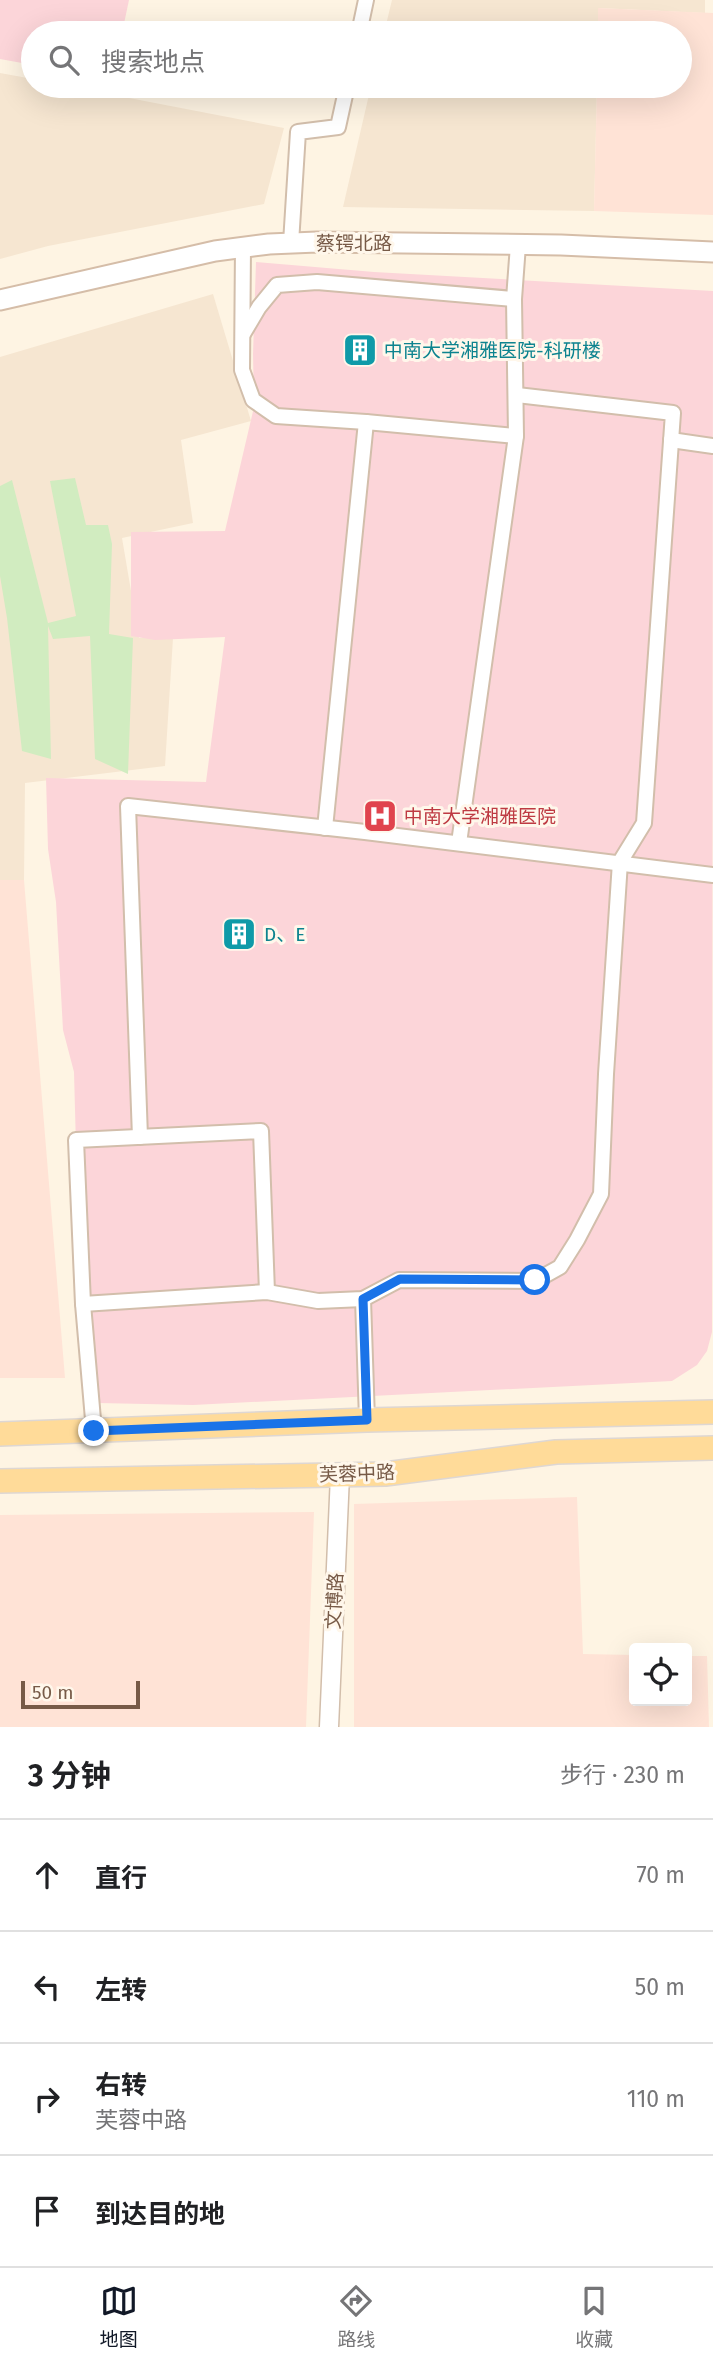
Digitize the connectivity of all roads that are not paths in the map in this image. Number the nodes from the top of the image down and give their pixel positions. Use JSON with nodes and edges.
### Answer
{"nodes":[{"id":1,"x":366,"y":0,"type":"edge"},
{"id":2,"x":362,"y":21,"type":"edge"},
{"id":3,"x":344,"y":98,"type":"edge"},
{"id":4,"x":291,"y":243,"type":"junction"},
{"id":5,"x":518,"y":245,"type":"junction"},
{"id":6,"x":243,"y":246,"type":"junction"},
{"id":7,"x":713,"y":252,"type":"edge"},
{"id":8,"x":514,"y":299,"type":"junction"},
{"id":9,"x":0,"y":300,"type":"edge"},
{"id":10,"x":242,"y":335,"type":"junction"},
{"id":11,"x":517,"y":395,"type":"junction"},
{"id":12,"x":366,"y":422,"type":"junction"},
{"id":13,"x":516,"y":436,"type":"junction"},
{"id":14,"x":671,"y":440,"type":"junction"},
{"id":15,"x":713,"y":446,"type":"edge"},
{"id":16,"x":325,"y":828,"type":"junction"},
{"id":17,"x":459,"y":843,"type":"junction"},
{"id":18,"x":620,"y":862,"type":"junction"},
{"id":19,"x":713,"y":875,"type":"edge"},
{"id":20,"x":140,"y":1137,"type":"junction"},
{"id":21,"x":267,"y":1292,"type":"junction"},
{"id":22,"x":363,"y":1299,"type":"junction"},
{"id":23,"x":83,"y":1304,"type":"junction"},
{"id":24,"x":713,"y":1412,"type":"edge"},
{"id":25,"x":367,"y":1420,"type":"junction"},
{"id":26,"x":94,"y":1431,"type":"junction"},
{"id":27,"x":0,"y":1434,"type":"edge"},
{"id":28,"x":713,"y":1448,"type":"edge"},
{"id":29,"x":340,"y":1475,"type":"junction"},
{"id":30,"x":0,"y":1481,"type":"edge"},
{"id":31,"x":328,"y":1727,"type":"edge"}],
"edges":[{"from":1,"to":2,"type":"street"},
{"from":3,"to":4,"type":"street"},
{"from":4,"to":5,"type":"main road","name":"蔡锷北路"},
{"from":4,"to":6,"type":"main road","name":"蔡锷北路"},
{"from":5,"to":7,"type":"main road","name":"蔡锷北路"},
{"from":5,"to":8,"type":"street"},
{"from":6,"to":9,"type":"main road","name":"蔡锷北路"},
{"from":6,"to":10,"type":"street"},
{"from":8,"to":10,"type":"street"},
{"from":8,"to":11,"type":"street"},
{"from":10,"to":12,"type":"street"},
{"from":11,"to":13,"type":"street"},
{"from":11,"to":14,"type":"street"},
{"from":12,"to":13,"type":"street"},
{"from":12,"to":16,"type":"street"},
{"from":13,"to":17,"type":"street"},
{"from":14,"to":15,"type":"street"},
{"from":14,"to":18,"type":"street"},
{"from":16,"to":17,"type":"street"},
{"from":16,"to":20,"type":"street"},
{"from":17,"to":18,"type":"street"},
{"from":18,"to":19,"type":"street"},
{"from":18,"to":22,"type":"street"},
{"from":20,"to":21,"type":"street"},
{"from":20,"to":23,"type":"street"},
{"from":21,"to":22,"type":"street"},
{"from":21,"to":23,"type":"street"},
{"from":22,"to":25,"type":"street"},
{"from":23,"to":26,"type":"street"},
{"from":24,"to":25,"type":"main road"},
{"from":25,"to":26,"type":"main road"},
{"from":26,"to":27,"type":"main road"},
{"from":28,"to":29,"type":"main road","name":"芙蓉中路"},
{"from":29,"to":30,"type":"main road","name":"芙蓉中路"},
{"from":29,"to":31,"type":"street","name":"文博路"}]}
